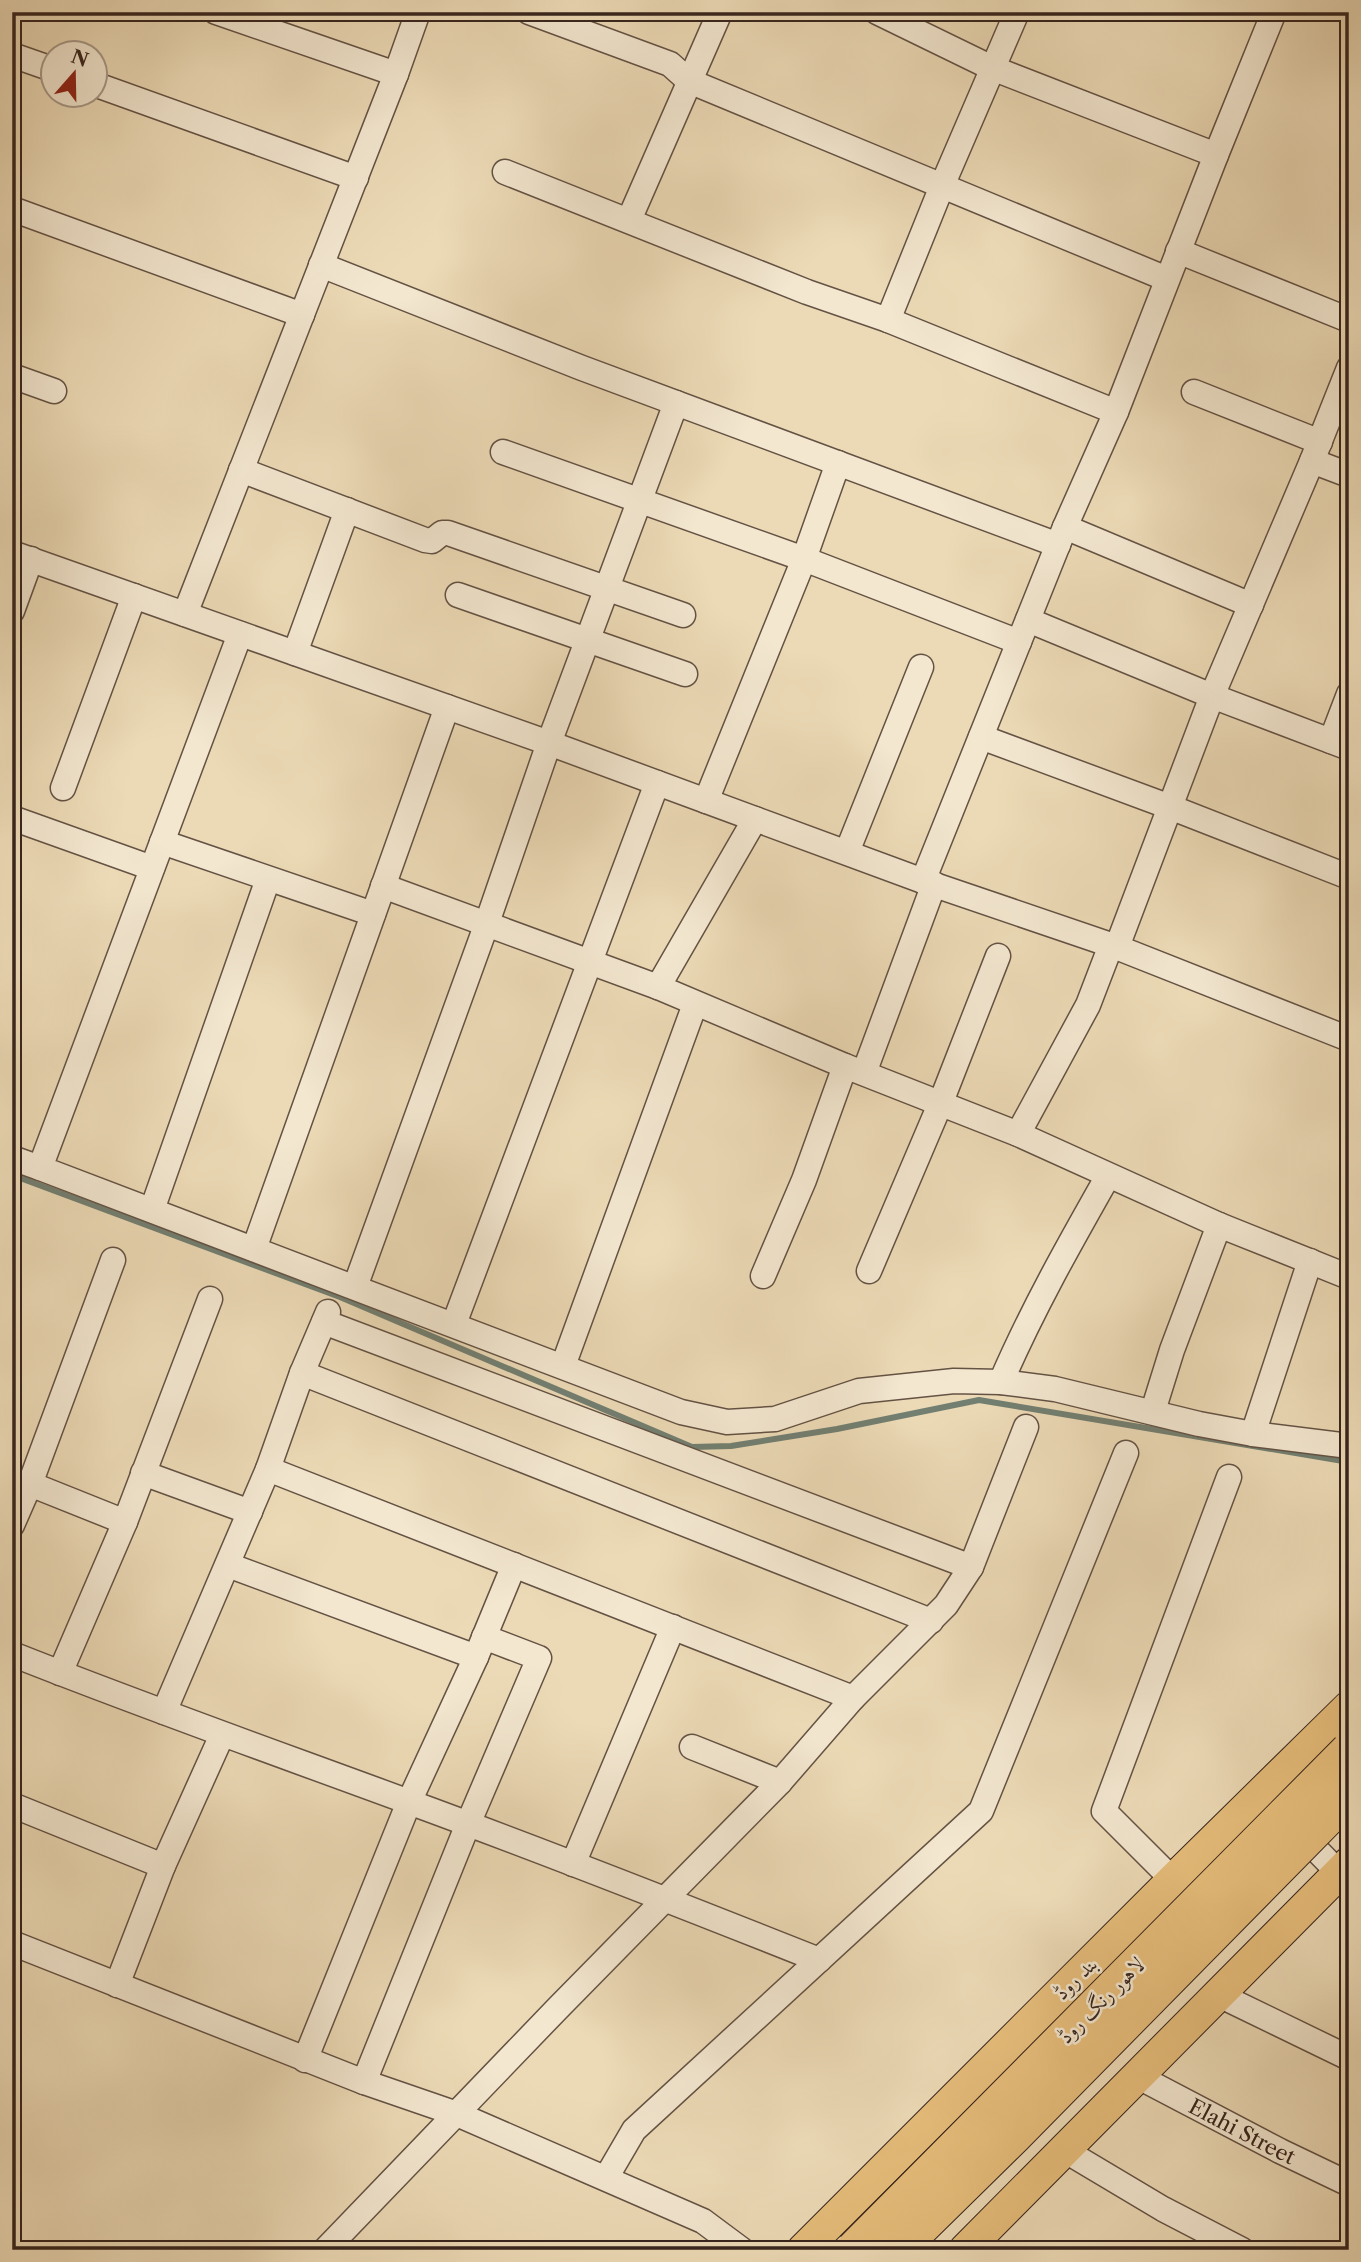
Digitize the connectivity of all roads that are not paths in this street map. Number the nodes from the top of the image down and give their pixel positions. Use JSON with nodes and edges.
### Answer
{"nodes":[{"id":1,"x":216,"y":12,"type":"edge"},
{"id":2,"x":418,"y":12,"type":"edge"},
{"id":3,"x":530,"y":12,"type":"edge"},
{"id":4,"x":720,"y":12,"type":"edge"},
{"id":5,"x":877,"y":12,"type":"edge"},
{"id":6,"x":1017,"y":12,"type":"edge"},
{"id":7,"x":1274,"y":12,"type":"edge"},
{"id":8,"x":12,"y":55,"type":"edge"},
{"id":9,"x":38,"y":64,"type":"edge"},
{"id":10,"x":992,"y":68,"type":"junction"},
{"id":11,"x":396,"y":74,"type":"junction"},
{"id":12,"x":689,"y":81,"type":"junction"},
{"id":13,"x":108,"y":89,"type":"edge"},
{"id":14,"x":1216,"y":155,"type":"junction"},
{"id":15,"x":505,"y":172,"type":"dead end"},
{"id":16,"x":355,"y":178,"type":"junction"},
{"id":17,"x":942,"y":186,"type":"junction"},
{"id":18,"x":12,"y":209,"type":"edge"},
{"id":19,"x":629,"y":220,"type":"junction"},
{"id":20,"x":1178,"y":251,"type":"junction"},
{"id":21,"x":321,"y":265,"type":"junction"},
{"id":22,"x":1167,"y":279,"type":"junction"},
{"id":23,"x":302,"y":315,"type":"junction"},
{"id":24,"x":888,"y":320,"type":"junction"},
{"id":25,"x":1349,"y":320,"type":"edge"},
{"id":26,"x":1349,"y":368,"type":"edge"},
{"id":27,"x":12,"y":376,"type":"edge"},
{"id":28,"x":54,"y":391,"type":"dead end"},
{"id":29,"x":1194,"y":392,"type":"dead end"},
{"id":30,"x":676,"y":403,"type":"junction"},
{"id":31,"x":1116,"y":411,"type":"junction"},
{"id":32,"x":503,"y":452,"type":"dead end"},
{"id":33,"x":1316,"y":452,"type":"junction"},
{"id":34,"x":838,"y":463,"type":"junction"},
{"id":35,"x":241,"y":470,"type":"junction"},
{"id":36,"x":1349,"y":475,"type":"edge"},
{"id":37,"x":639,"y":499,"type":"junction"},
{"id":38,"x":347,"y":510,"type":"junction"},
{"id":39,"x":1061,"y":536,"type":"junction"},
{"id":40,"x":22,"y":556,"type":"edge"},
{"id":41,"x":804,"y":559,"type":"junction"},
{"id":42,"x":606,"y":588,"type":"junction"},
{"id":43,"x":458,"y":595,"type":"dead end"},
{"id":44,"x":134,"y":596,"type":"junction"},
{"id":45,"x":1251,"y":605,"type":"junction"},
{"id":46,"x":12,"y":611,"type":"edge"},
{"id":47,"x":185,"y":614,"type":"junction"},
{"id":48,"x":683,"y":615,"type":"dead end"},
{"id":49,"x":1023,"y":631,"type":"junction"},
{"id":50,"x":240,"y":634,"type":"junction"},
{"id":51,"x":587,"y":640,"type":"junction"},
{"id":52,"x":295,"y":653,"type":"junction"},
{"id":53,"x":921,"y":667,"type":"dead end"},
{"id":54,"x":685,"y":674,"type":"dead end"},
{"id":55,"x":1349,"y":694,"type":"edge"},
{"id":56,"x":1212,"y":696,"type":"junction"},
{"id":57,"x":447,"y":707,"type":"junction"},
{"id":58,"x":981,"y":737,"type":"junction"},
{"id":59,"x":549,"y":743,"type":"junction"},
{"id":60,"x":1340,"y":745,"type":"edge"},
{"id":61,"x":657,"y":783,"type":"junction"},
{"id":62,"x":63,"y":788,"type":"dead end"},
{"id":63,"x":706,"y":801,"type":"junction"},
{"id":64,"x":1170,"y":807,"type":"junction"},
{"id":65,"x":12,"y":818,"type":"edge"},
{"id":66,"x":755,"y":819,"type":"junction"},
{"id":67,"x":162,"y":842,"type":"junction"},
{"id":68,"x":847,"y":852,"type":"junction"},
{"id":69,"x":152,"y":868,"type":"junction"},
{"id":70,"x":1349,"y":877,"type":"edge"},
{"id":71,"x":268,"y":879,"type":"junction"},
{"id":72,"x":929,"y":883,"type":"junction"},
{"id":73,"x":383,"y":886,"type":"junction"},
{"id":74,"x":373,"y":914,"type":"junction"},
{"id":75,"x":487,"y":923,"type":"junction"},
{"id":76,"x":1114,"y":946,"type":"junction"},
{"id":77,"x":998,"y":956,"type":"dead end"},
{"id":78,"x":591,"y":962,"type":"junction"},
{"id":79,"x":658,"y":987,"type":"junction"},
{"id":80,"x":695,"y":1004,"type":"junction"},
{"id":81,"x":1349,"y":1039,"type":"edge"},
{"id":82,"x":854,"y":1070,"type":"junction"},
{"id":83,"x":941,"y":1102,"type":"junction"},
{"id":84,"x":1018,"y":1134,"type":"junction"},
{"id":85,"x":12,"y":1158,"type":"edge"},
{"id":86,"x":40,"y":1168,"type":"junction"},
{"id":87,"x":1108,"y":1175,"type":"junction"},
{"id":88,"x":152,"y":1210,"type":"junction"},
{"id":89,"x":1219,"y":1225,"type":"junction"},
{"id":90,"x":254,"y":1249,"type":"junction"},
{"id":91,"x":113,"y":1260,"type":"dead end"},
{"id":92,"x":1310,"y":1261,"type":"junction"},
{"id":93,"x":869,"y":1271,"type":"dead end"},
{"id":94,"x":764,"y":1276,"type":"dead end"},
{"id":95,"x":1349,"y":1277,"type":"edge"},
{"id":96,"x":355,"y":1287,"type":"junction"},
{"id":97,"x":209,"y":1299,"type":"dead end"},
{"id":98,"x":454,"y":1324,"type":"junction"},
{"id":99,"x":563,"y":1366,"type":"junction"},
{"id":100,"x":302,"y":1373,"type":"junction"},
{"id":101,"x":1001,"y":1382,"type":"junction"},
{"id":102,"x":1153,"y":1411,"type":"junction"},
{"id":103,"x":1026,"y":1427,"type":"dead end"},
{"id":104,"x":1253,"y":1434,"type":"junction"},
{"id":105,"x":1349,"y":1446,"type":"edge"},
{"id":106,"x":1126,"y":1453,"type":"dead end"},
{"id":107,"x":268,"y":1469,"type":"junction"},
{"id":108,"x":144,"y":1473,"type":"junction"},
{"id":109,"x":1229,"y":1477,"type":"dead end"},
{"id":110,"x":30,"y":1484,"type":"junction"},
{"id":111,"x":250,"y":1512,"type":"junction"},
{"id":112,"x":125,"y":1522,"type":"junction"},
{"id":113,"x":12,"y":1525,"type":"edge"},
{"id":114,"x":228,"y":1565,"type":"junction"},
{"id":115,"x":514,"y":1565,"type":"junction"},
{"id":116,"x":971,"y":1567,"type":"junction"},
{"id":117,"x":931,"y":1621,"type":"junction"},
{"id":118,"x":673,"y":1628,"type":"junction"},
{"id":119,"x":480,"y":1647,"type":"junction"},
{"id":120,"x":12,"y":1654,"type":"edge"},
{"id":121,"x":60,"y":1673,"type":"junction"},
{"id":122,"x":853,"y":1698,"type":"junction"},
{"id":123,"x":1349,"y":1707,"type":"edge"},
{"id":124,"x":164,"y":1712,"type":"junction"},
{"id":125,"x":222,"y":1735,"type":"junction"},
{"id":126,"x":692,"y":1747,"type":"dead end"},
{"id":127,"x":1349,"y":1751,"type":"edge"},
{"id":128,"x":780,"y":1782,"type":"junction"},
{"id":129,"x":1262,"y":1794,"type":"junction"},
{"id":130,"x":1349,"y":1796,"type":"edge"},
{"id":131,"x":409,"y":1802,"type":"junction"},
{"id":132,"x":12,"y":1805,"type":"edge"},
{"id":133,"x":468,"y":1824,"type":"junction"},
{"id":134,"x":573,"y":1864,"type":"junction"},
{"id":135,"x":163,"y":1866,"type":"junction"},
{"id":136,"x":1344,"y":1868,"type":"edge"},
{"id":137,"x":1173,"y":1880,"type":"junction"},
{"id":138,"x":666,"y":1899,"type":"junction"},
{"id":139,"x":12,"y":1943,"type":"edge"},
{"id":140,"x":819,"y":1960,"type":"junction"},
{"id":141,"x":117,"y":1985,"type":"junction"},
{"id":142,"x":1217,"y":1994,"type":"junction"},
{"id":143,"x":1349,"y":2058,"type":"edge"},
{"id":144,"x":304,"y":2060,"type":"junction"},
{"id":145,"x":1137,"y":2076,"type":"junction"},
{"id":146,"x":364,"y":2082,"type":"junction"},
{"id":147,"x":457,"y":2113,"type":"junction"},
{"id":148,"x":1064,"y":2151,"type":"junction"},
{"id":149,"x":606,"y":2178,"type":"junction"},
{"id":150,"x":1349,"y":2184,"type":"edge"},
{"id":151,"x":325,"y":2250,"type":"edge"},
{"id":152,"x":742,"y":2250,"type":"edge"},
{"id":153,"x":803,"y":2250,"type":"edge"},
{"id":154,"x":854,"y":2250,"type":"edge"},
{"id":155,"x":897,"y":2250,"type":"edge"},
{"id":156,"x":965,"y":2250,"type":"edge"},
{"id":157,"x":1242,"y":2250,"type":"edge"}],
"edges":[{"from":1,"to":11,"type":"street"},
{"from":2,"to":11,"type":"street"},
{"from":3,"to":12,"type":"street"},
{"from":4,"to":12,"type":"street"},
{"from":5,"to":10,"type":"street"},
{"from":6,"to":10,"type":"street"},
{"from":7,"to":14,"type":"street"},
{"from":8,"to":9,"type":"street"},
{"from":10,"to":14,"type":"street"},
{"from":10,"to":17,"type":"street"},
{"from":11,"to":16,"type":"street"},
{"from":12,"to":17,"type":"street"},
{"from":12,"to":19,"type":"street"},
{"from":13,"to":16,"type":"street"},
{"from":14,"to":20,"type":"street"},
{"from":15,"to":19,"type":"street"},
{"from":16,"to":21,"type":"street"},
{"from":17,"to":22,"type":"street"},
{"from":17,"to":24,"type":"street"},
{"from":18,"to":23,"type":"street"},
{"from":19,"to":24,"type":"street"},
{"from":20,"to":22,"type":"street"},
{"from":20,"to":25,"type":"street"},
{"from":21,"to":23,"type":"street"},
{"from":21,"to":30,"type":"street"},
{"from":22,"to":31,"type":"street"},
{"from":23,"to":35,"type":"street"},
{"from":24,"to":31,"type":"street"},
{"from":26,"to":33,"type":"street"},
{"from":27,"to":28,"type":"street"},
{"from":29,"to":33,"type":"street"},
{"from":30,"to":34,"type":"street"},
{"from":30,"to":37,"type":"street"},
{"from":31,"to":39,"type":"street"},
{"from":32,"to":37,"type":"street"},
{"from":33,"to":36,"type":"street"},
{"from":33,"to":45,"type":"street"},
{"from":34,"to":39,"type":"street"},
{"from":34,"to":41,"type":"street"},
{"from":35,"to":38,"type":"street"},
{"from":35,"to":47,"type":"street"},
{"from":37,"to":41,"type":"street"},
{"from":37,"to":42,"type":"street"},
{"from":38,"to":42,"type":"street"},
{"from":38,"to":52,"type":"street"},
{"from":39,"to":45,"type":"street"},
{"from":39,"to":49,"type":"street"},
{"from":40,"to":44,"type":"street"},
{"from":40,"to":46,"type":"street"},
{"from":41,"to":49,"type":"street"},
{"from":41,"to":63,"type":"street"},
{"from":42,"to":48,"type":"street"},
{"from":42,"to":51,"type":"street"},
{"from":43,"to":51,"type":"street"},
{"from":44,"to":47,"type":"street"},
{"from":44,"to":62,"type":"street"},
{"from":45,"to":56,"type":"street"},
{"from":47,"to":50,"type":"street"},
{"from":49,"to":56,"type":"street"},
{"from":49,"to":58,"type":"street"},
{"from":50,"to":52,"type":"street"},
{"from":50,"to":67,"type":"street"},
{"from":51,"to":54,"type":"street"},
{"from":51,"to":59,"type":"street"},
{"from":52,"to":57,"type":"street"},
{"from":53,"to":68,"type":"street"},
{"from":55,"to":60,"type":"street"},
{"from":56,"to":60,"type":"street"},
{"from":56,"to":64,"type":"street"},
{"from":57,"to":59,"type":"street"},
{"from":57,"to":73,"type":"street"},
{"from":58,"to":64,"type":"street"},
{"from":58,"to":72,"type":"street"},
{"from":59,"to":61,"type":"street"},
{"from":59,"to":75,"type":"street"},
{"from":61,"to":63,"type":"street"},
{"from":61,"to":78,"type":"street"},
{"from":63,"to":66,"type":"street"},
{"from":64,"to":70,"type":"street"},
{"from":64,"to":76,"type":"street"},
{"from":65,"to":69,"type":"street"},
{"from":66,"to":68,"type":"street"},
{"from":66,"to":79,"type":"street"},
{"from":67,"to":69,"type":"street"},
{"from":67,"to":71,"type":"street"},
{"from":68,"to":72,"type":"street"},
{"from":69,"to":86,"type":"street"},
{"from":71,"to":74,"type":"street"},
{"from":71,"to":88,"type":"street"},
{"from":72,"to":76,"type":"street"},
{"from":72,"to":82,"type":"street"},
{"from":73,"to":74,"type":"street"},
{"from":73,"to":75,"type":"street"},
{"from":74,"to":90,"type":"street"},
{"from":75,"to":78,"type":"street"},
{"from":75,"to":96,"type":"street"},
{"from":76,"to":81,"type":"street"},
{"from":76,"to":84,"type":"street"},
{"from":77,"to":83,"type":"street"},
{"from":78,"to":79,"type":"street"},
{"from":78,"to":98,"type":"street"},
{"from":79,"to":80,"type":"street"},
{"from":80,"to":82,"type":"street"},
{"from":80,"to":99,"type":"street"},
{"from":82,"to":83,"type":"street"},
{"from":82,"to":94,"type":"street"},
{"from":83,"to":84,"type":"street"},
{"from":83,"to":93,"type":"street"},
{"from":84,"to":87,"type":"street"},
{"from":85,"to":86,"type":"street"},
{"from":86,"to":88,"type":"street"},
{"from":87,"to":89,"type":"street"},
{"from":87,"to":101,"type":"street"},
{"from":88,"to":90,"type":"street"},
{"from":89,"to":92,"type":"street"},
{"from":89,"to":102,"type":"street"},
{"from":90,"to":96,"type":"street"},
{"from":91,"to":110,"type":"street"},
{"from":92,"to":95,"type":"street"},
{"from":92,"to":104,"type":"street"},
{"from":96,"to":98,"type":"street"},
{"from":97,"to":108,"type":"street"},
{"from":98,"to":99,"type":"street"},
{"from":99,"to":101,"type":"street"},
{"from":100,"to":107,"type":"street"},
{"from":100,"to":116,"type":"street"},
{"from":100,"to":117,"type":"street"},
{"from":101,"to":102,"type":"street"},
{"from":102,"to":104,"type":"street"},
{"from":103,"to":116,"type":"street"},
{"from":104,"to":105,"type":"street"},
{"from":106,"to":140,"type":"street"},
{"from":107,"to":111,"type":"street"},
{"from":107,"to":115,"type":"street"},
{"from":108,"to":111,"type":"street"},
{"from":108,"to":112,"type":"street"},
{"from":109,"to":137,"type":"street"},
{"from":110,"to":112,"type":"street"},
{"from":110,"to":113,"type":"street"},
{"from":111,"to":114,"type":"street"},
{"from":112,"to":121,"type":"street"},
{"from":114,"to":119,"type":"street"},
{"from":114,"to":124,"type":"street"},
{"from":115,"to":118,"type":"street"},
{"from":115,"to":119,"type":"street"},
{"from":116,"to":117,"type":"street"},
{"from":117,"to":122,"type":"street"},
{"from":118,"to":122,"type":"street"},
{"from":118,"to":134,"type":"street"},
{"from":119,"to":131,"type":"street"},
{"from":119,"to":133,"type":"street"},
{"from":120,"to":121,"type":"street"},
{"from":121,"to":124,"type":"street"},
{"from":122,"to":128,"type":"street"},
{"from":123,"to":129,"type":"main road","name":"بند روڈ"},
{"from":124,"to":125,"type":"street"},
{"from":125,"to":131,"type":"street"},
{"from":125,"to":135,"type":"street"},
{"from":126,"to":128,"type":"street"},
{"from":127,"to":154,"type":"highway","name":"لاہور رنگ روڈ","bridge":true},
{"from":128,"to":138,"type":"street"},
{"from":129,"to":136,"type":"street"},
{"from":129,"to":137,"type":"main road","name":"بند روڈ"},
{"from":130,"to":155,"type":"highway","name":"لاہور رنگ روڈ","bridge":true},
{"from":131,"to":133,"type":"street"},
{"from":131,"to":144,"type":"street"},
{"from":132,"to":135,"type":"street"},
{"from":133,"to":134,"type":"street"},
{"from":133,"to":146,"type":"street"},
{"from":134,"to":138,"type":"street"},
{"from":135,"to":141,"type":"street"},
{"from":136,"to":142,"type":"main road"},
{"from":137,"to":153,"type":"main road","name":"بند روڈ"},
{"from":138,"to":140,"type":"street"},
{"from":138,"to":147,"type":"street"},
{"from":139,"to":141,"type":"street"},
{"from":140,"to":149,"type":"street"},
{"from":141,"to":144,"type":"street"},
{"from":142,"to":143,"type":"street"},
{"from":142,"to":145,"type":"main road"},
{"from":144,"to":146,"type":"street"},
{"from":145,"to":148,"type":"main road"},
{"from":145,"to":150,"type":"street","name":"Elahi Street"},
{"from":146,"to":147,"type":"street"},
{"from":147,"to":149,"type":"street"},
{"from":147,"to":151,"type":"street"},
{"from":148,"to":156,"type":"main road"},
{"from":148,"to":157,"type":"street"},
{"from":149,"to":152,"type":"street"}]}
